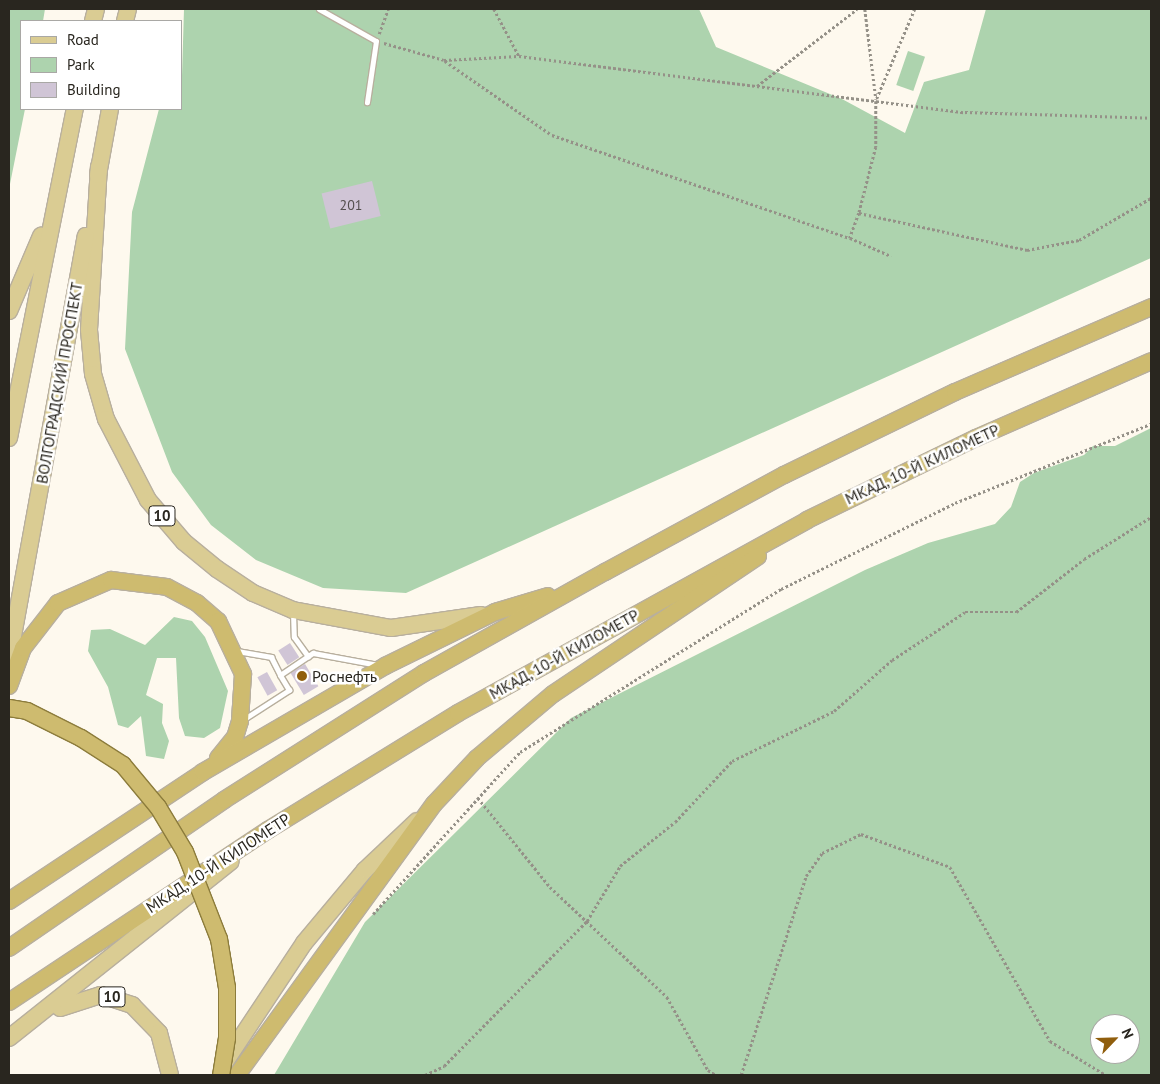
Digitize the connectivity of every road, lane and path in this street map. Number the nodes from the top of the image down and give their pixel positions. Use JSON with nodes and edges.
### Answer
{"nodes":[{"id":1,"x":319,"y":9,"type":"edge"},
{"id":2,"x":388,"y":9,"type":"edge"},
{"id":3,"x":494,"y":9,"type":"edge"},
{"id":4,"x":857,"y":9,"type":"edge"},
{"id":5,"x":865,"y":9,"type":"edge"},
{"id":6,"x":915,"y":9,"type":"edge"},
{"id":7,"x":376,"y":41,"type":"junction"},
{"id":8,"x":519,"y":56,"type":"junction"},
{"id":9,"x":444,"y":60,"type":"junction"},
{"id":10,"x":755,"y":86,"type":"junction"},
{"id":11,"x":876,"y":101,"type":"junction"},
{"id":12,"x":367,"y":102,"type":"dead end"},
{"id":13,"x":75,"y":110,"type":"edge"},
{"id":14,"x":110,"y":110,"type":"edge"},
{"id":15,"x":1151,"y":118,"type":"edge"},
{"id":16,"x":99,"y":166,"type":"junction"},
{"id":17,"x":59,"y":189,"type":"junction"},
{"id":18,"x":1151,"y":198,"type":"edge"},
{"id":19,"x":859,"y":213,"type":"junction"},
{"id":20,"x":850,"y":238,"type":"junction"},
{"id":21,"x":891,"y":256,"type":"dead end"},
{"id":22,"x":1151,"y":308,"type":"edge"},
{"id":23,"x":9,"y":311,"type":"edge"},
{"id":24,"x":1151,"y":361,"type":"edge"},
{"id":25,"x":1151,"y":424,"type":"edge"},
{"id":26,"x":9,"y":438,"type":"edge"},
{"id":27,"x":1151,"y":517,"type":"edge"},
{"id":28,"x":807,"y":520,"type":"junction"},
{"id":29,"x":605,"y":572,"type":"junction"},
{"id":30,"x":293,"y":610,"type":"junction"},
{"id":31,"x":495,"y":612,"type":"junction"},
{"id":32,"x":235,"y":651,"type":"junction"},
{"id":33,"x":308,"y":656,"type":"junction"},
{"id":34,"x":9,"y":658,"type":"edge"},
{"id":35,"x":385,"y":666,"type":"junction"},
{"id":36,"x":280,"y":675,"type":"junction"},
{"id":37,"x":9,"y":686,"type":"edge"},
{"id":38,"x":9,"y":708,"type":"edge"},
{"id":39,"x":240,"y":721,"type":"junction"},
{"id":40,"x":203,"y":772,"type":"junction"},
{"id":41,"x":478,"y":798,"type":"junction"},
{"id":42,"x":434,"y":804,"type":"junction"},
{"id":43,"x":268,"y":830,"type":"junction"},
{"id":44,"x":9,"y":901,"type":"edge"},
{"id":45,"x":371,"y":917,"type":"dead end"},
{"id":46,"x":587,"y":921,"type":"junction"},
{"id":47,"x":9,"y":948,"type":"edge"},
{"id":48,"x":9,"y":1002,"type":"edge"},
{"id":49,"x":13,"y":1035,"type":"edge"},
{"id":50,"x":170,"y":1075,"type":"edge"},
{"id":51,"x":217,"y":1075,"type":"edge"},
{"id":52,"x":221,"y":1075,"type":"edge"},
{"id":53,"x":237,"y":1075,"type":"edge"},
{"id":54,"x":424,"y":1075,"type":"edge"},
{"id":55,"x":716,"y":1075,"type":"edge"},
{"id":56,"x":741,"y":1075,"type":"edge"},
{"id":57,"x":1106,"y":1075,"type":"edge"}],
"edges":[{"from":1,"to":7,"type":"lane"},
{"from":2,"to":7,"type":"path"},
{"from":3,"to":8,"type":"path"},
{"from":4,"to":10,"type":"path"},
{"from":5,"to":11,"type":"path"},
{"from":6,"to":11,"type":"path"},
{"from":7,"to":9,"type":"path"},
{"from":7,"to":12,"type":"lane"},
{"from":8,"to":9,"type":"path"},
{"from":8,"to":10,"type":"path"},
{"from":9,"to":20,"type":"path"},
{"from":10,"to":11,"type":"path"},
{"from":11,"to":15,"type":"path"},
{"from":11,"to":19,"type":"path"},
{"from":13,"to":17,"type":"main road"},
{"from":14,"to":16,"type":"main road","name":"ВОЛГОГРАДСКИЙ ПРОСПЕКТ"},
{"from":16,"to":30,"type":"main road","number":"10"},
{"from":16,"to":34,"type":"main road","name":"ВОЛГОГРАДСКИЙ ПРОСПЕКТ"},
{"from":17,"to":23,"type":"main road"},
{"from":17,"to":26,"type":"main road"},
{"from":18,"to":19,"type":"path"},
{"from":19,"to":20,"type":"path"},
{"from":20,"to":21,"type":"path"},
{"from":22,"to":29,"type":"highway"},
{"from":24,"to":28,"type":"highway","name":"МКАД, 10-Й КИЛОМЕТР"},
{"from":25,"to":41,"type":"path"},
{"from":27,"to":46,"type":"path"},
{"from":28,"to":42,"type":"highway"},
{"from":28,"to":43,"type":"highway","name":"МКАД, 10-Й КИЛОМЕТР"},
{"from":29,"to":31,"type":"highway","number":"10"},
{"from":29,"to":47,"type":"highway"},
{"from":30,"to":31,"type":"main road","number":"10"},
{"from":30,"to":33,"type":"lane"},
{"from":31,"to":35,"type":"highway"},
{"from":32,"to":36,"type":"lane"},
{"from":32,"to":37,"type":"highway"},
{"from":32,"to":39,"type":"highway"},
{"from":33,"to":35,"type":"lane"},
{"from":33,"to":36,"type":"lane"},
{"from":35,"to":40,"type":"highway"},
{"from":36,"to":39,"type":"lane"},
{"from":38,"to":52,"type":"highway","bridge":true},
{"from":39,"to":40,"type":"highway"},
{"from":40,"to":44,"type":"highway"},
{"from":41,"to":45,"type":"path"},
{"from":41,"to":46,"type":"path"},
{"from":42,"to":51,"type":"main road"},
{"from":42,"to":53,"type":"highway"},
{"from":43,"to":48,"type":"highway","name":"МКАД, 10-Й КИЛОМЕТР"},
{"from":43,"to":49,"type":"main road"},
{"from":46,"to":54,"type":"path"},
{"from":46,"to":55,"type":"path"},
{"from":49,"to":50,"type":"main road","number":"10"},
{"from":56,"to":57,"type":"path"}]}
